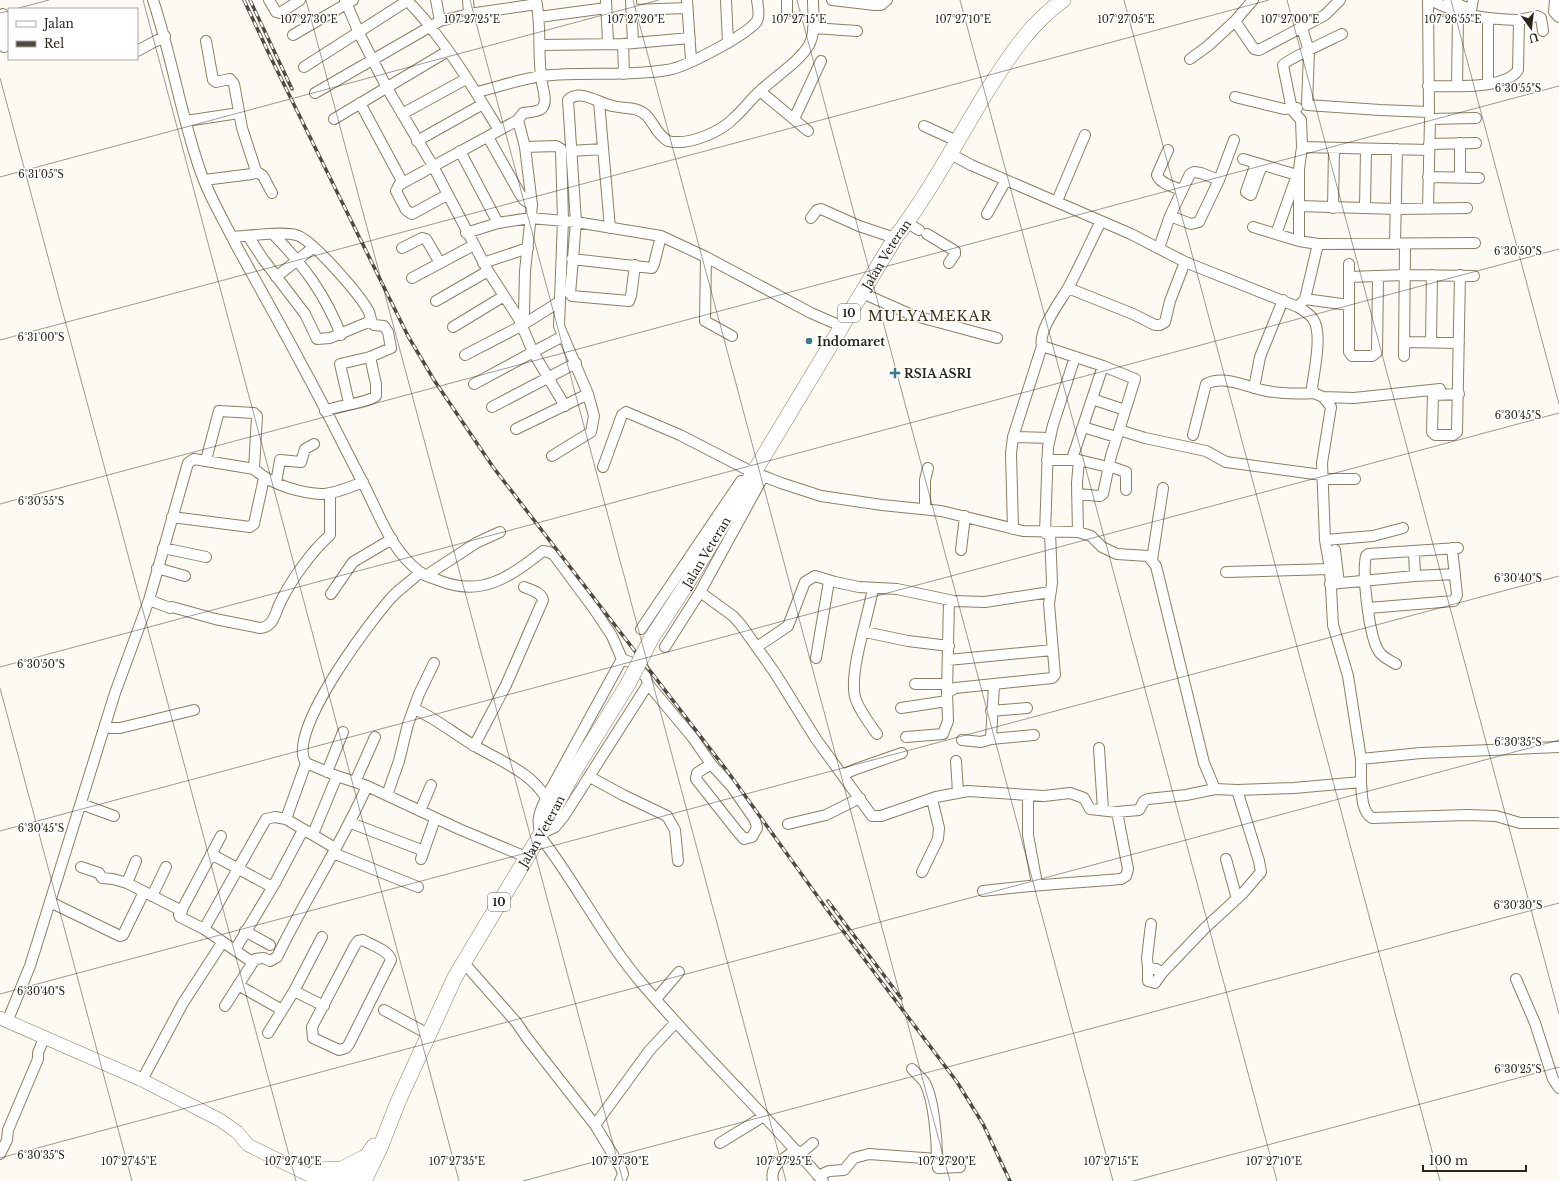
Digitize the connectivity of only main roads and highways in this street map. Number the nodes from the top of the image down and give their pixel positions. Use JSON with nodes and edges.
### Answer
{"nodes":[{"id":1,"x":1062,"y":0,"type":"edge"},
{"id":2,"x":4,"y":1020,"type":"edge"},
{"id":3,"x":369,"y":1172,"type":"edge"},
{"id":4,"x":318,"y":1178,"type":"edge"},
{"id":5,"x":345,"y":1181,"type":"edge"},
{"id":6,"x":349,"y":1181,"type":"edge"}],
"edges":[{"from":1,"to":3,"type":"highway","name":"Jalan Veteran","number":"10","bridge":true},
{"from":2,"to":4,"type":"main road"},
{"from":3,"to":4,"type":"highway"},
{"from":3,"to":6,"type":"highway","name":"Jalan Veteran","number":"10"},
{"from":4,"to":5,"type":"main road"}]}
